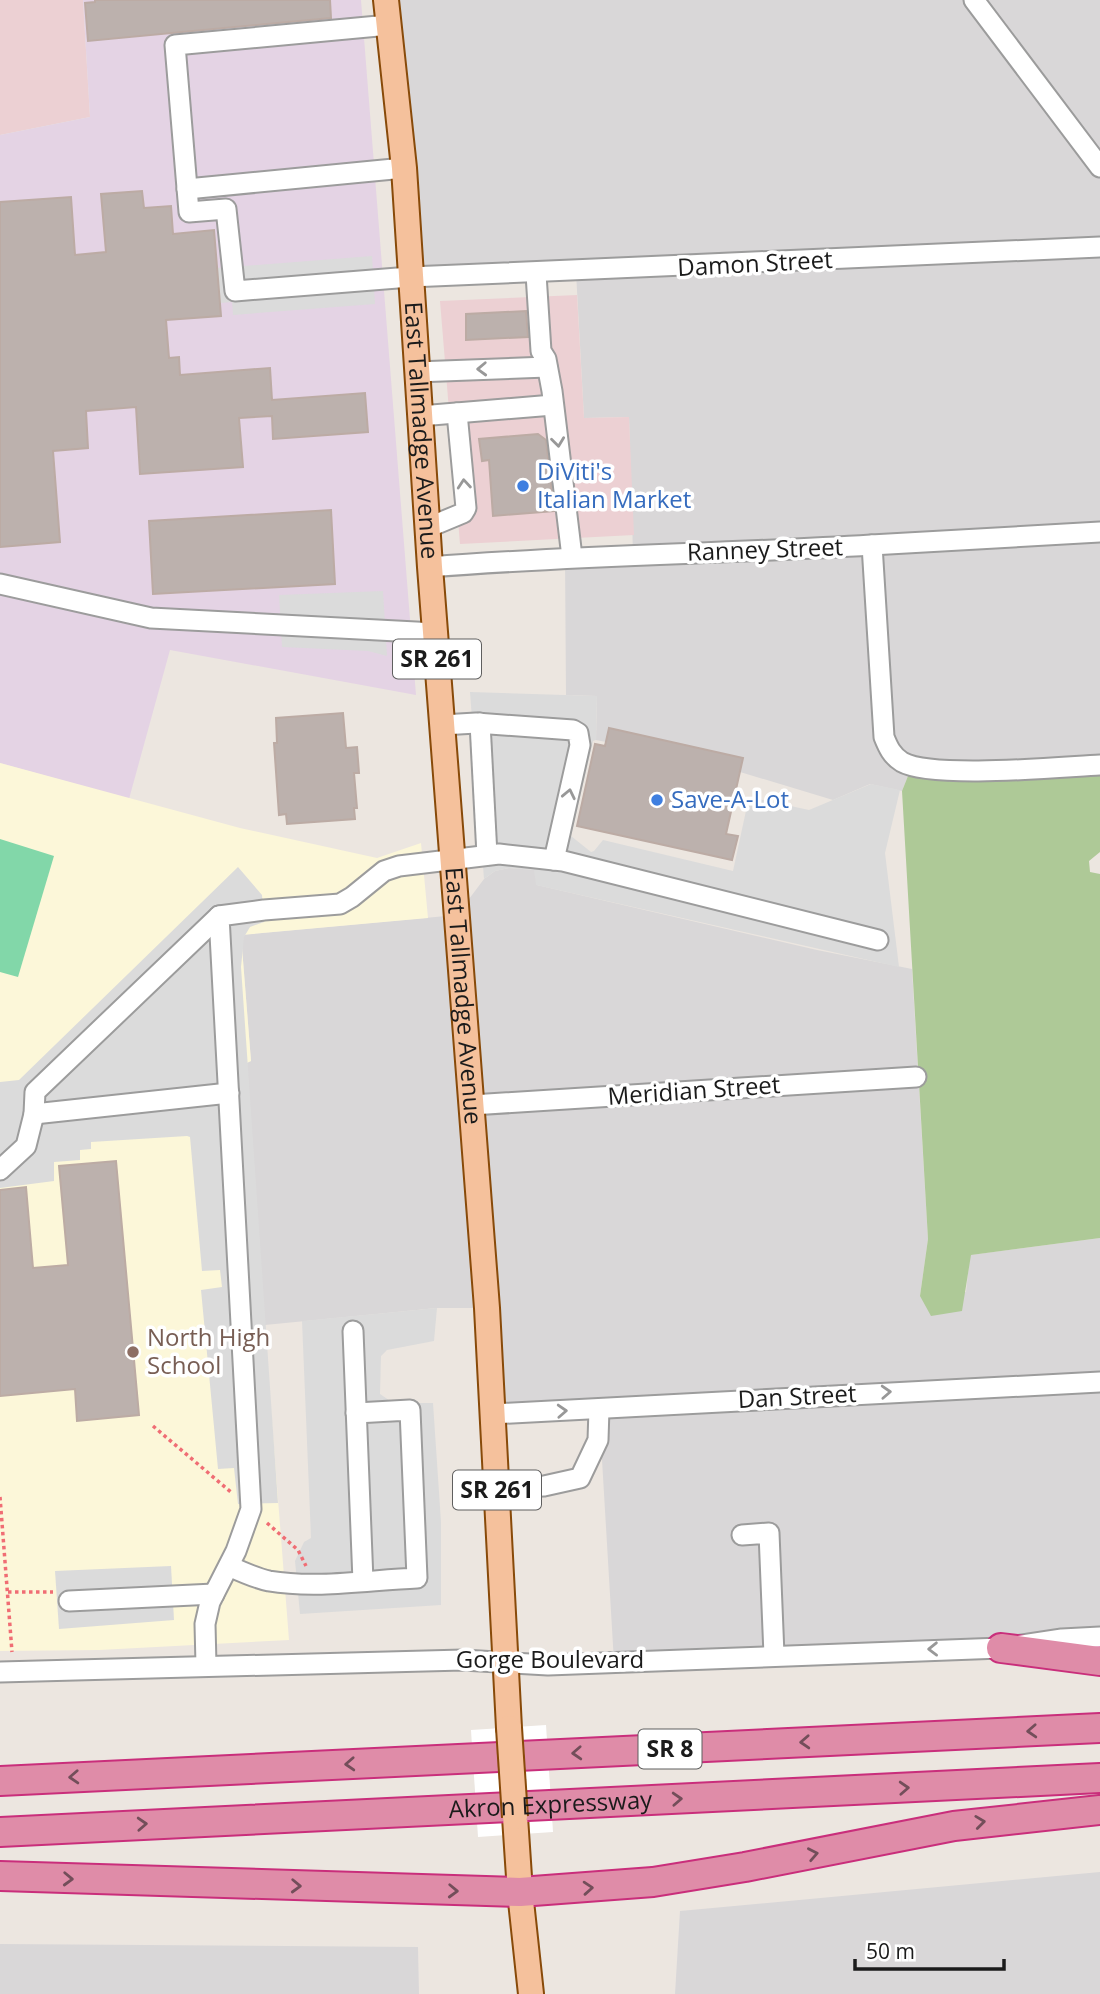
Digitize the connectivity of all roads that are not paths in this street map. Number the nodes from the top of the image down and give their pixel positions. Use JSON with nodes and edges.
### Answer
{"nodes":[{"id":1,"x":386,"y":0,"type":"edge"},
{"id":2,"x":974,"y":0,"type":"edge"},
{"id":3,"x":388,"y":25,"type":"junction"},
{"id":4,"x":1100,"y":167,"type":"edge"},
{"id":5,"x":404,"y":168,"type":"junction"},
{"id":6,"x":187,"y":189,"type":"junction"},
{"id":7,"x":1100,"y":247,"type":"edge"},
{"id":8,"x":536,"y":274,"type":"junction"},
{"id":9,"x":410,"y":277,"type":"junction"},
{"id":10,"x":544,"y":359,"type":"junction"},
{"id":11,"x":416,"y":372,"type":"junction"},
{"id":12,"x":553,"y":405,"type":"junction"},
{"id":13,"x":457,"y":413,"type":"junction"},
{"id":14,"x":419,"y":416,"type":"junction"},
{"id":15,"x":427,"y":528,"type":"junction"},
{"id":16,"x":1100,"y":532,"type":"edge"},
{"id":17,"x":872,"y":545,"type":"junction"},
{"id":18,"x":572,"y":557,"type":"junction"},
{"id":19,"x":430,"y":566,"type":"junction"},
{"id":20,"x":0,"y":584,"type":"edge"},
{"id":21,"x":435,"y":633,"type":"junction"},
{"id":22,"x":480,"y":723,"type":"junction"},
{"id":23,"x":442,"y":725,"type":"junction"},
{"id":24,"x":1100,"y":765,"type":"edge"},
{"id":25,"x":487,"y":855,"type":"junction"},
{"id":26,"x":453,"y":859,"type":"junction"},
{"id":27,"x":554,"y":860,"type":"junction"},
{"id":28,"x":219,"y":916,"type":"junction"},
{"id":29,"x":878,"y":940,"type":"dead end"},
{"id":30,"x":916,"y":1077,"type":"dead end"},
{"id":31,"x":229,"y":1093,"type":"junction"},
{"id":32,"x":472,"y":1105,"type":"junction"},
{"id":33,"x":34,"y":1114,"type":"junction"},
{"id":34,"x":0,"y":1170,"type":"edge"},
{"id":35,"x":353,"y":1331,"type":"dead end"},
{"id":36,"x":1100,"y":1382,"type":"edge"},
{"id":37,"x":599,"y":1409,"type":"junction"},
{"id":38,"x":356,"y":1413,"type":"junction"},
{"id":39,"x":493,"y":1415,"type":"junction"},
{"id":40,"x":496,"y":1488,"type":"junction"},
{"id":41,"x":742,"y":1535,"type":"dead end"},
{"id":42,"x":229,"y":1566,"type":"junction"},
{"id":43,"x":363,"y":1581,"type":"junction"},
{"id":44,"x":214,"y":1594,"type":"junction"},
{"id":45,"x":69,"y":1601,"type":"road end"},
{"id":46,"x":1100,"y":1637,"type":"edge"},
{"id":47,"x":1001,"y":1648,"type":"junction"},
{"id":48,"x":774,"y":1655,"type":"junction"},
{"id":49,"x":1100,"y":1661,"type":"edge"},
{"id":50,"x":504,"y":1663,"type":"junction"},
{"id":51,"x":206,"y":1665,"type":"junction"},
{"id":52,"x":0,"y":1672,"type":"edge"},
{"id":53,"x":1100,"y":1728,"type":"edge"},
{"id":54,"x":1100,"y":1778,"type":"edge"},
{"id":55,"x":0,"y":1781,"type":"edge"},
{"id":56,"x":1100,"y":1810,"type":"edge"},
{"id":57,"x":0,"y":1832,"type":"edge"},
{"id":58,"x":0,"y":1876,"type":"edge"},
{"id":59,"x":520,"y":1892,"type":"junction"},
{"id":60,"x":531,"y":1994,"type":"edge"}],
"edges":[{"from":1,"to":3,"type":"main road","name":"East Tallmadge Avenue","number":"SR 261"},
{"from":2,"to":4,"type":"street"},
{"from":3,"to":5,"type":"main road","name":"East Tallmadge Avenue","number":"SR 261"},
{"from":3,"to":6,"type":"street"},
{"from":5,"to":6,"type":"street"},
{"from":5,"to":9,"type":"main road","name":"East Tallmadge Avenue","number":"SR 261"},
{"from":6,"to":9,"type":"street","name":"Damon Street"},
{"from":7,"to":8,"type":"street","name":"Damon Street"},
{"from":8,"to":9,"type":"street","name":"Damon Street"},
{"from":8,"to":10,"type":"street"},
{"from":9,"to":11,"type":"main road","name":"East Tallmadge Avenue","number":"SR 261"},
{"from":10,"to":11,"type":"street","one_way":true},
{"from":10,"to":12,"type":"street"},
{"from":11,"to":14,"type":"main road","name":"East Tallmadge Avenue","number":"SR 261"},
{"from":12,"to":13,"type":"street"},
{"from":12,"to":18,"type":"street","one_way":true},
{"from":13,"to":14,"type":"street"},
{"from":15,"to":13,"type":"street","one_way":true},
{"from":14,"to":15,"type":"main road","name":"East Tallmadge Avenue","number":"SR 261"},
{"from":15,"to":19,"type":"main road","name":"East Tallmadge Avenue","number":"SR 261"},
{"from":16,"to":17,"type":"street","name":"Ranney Street"},
{"from":17,"to":18,"type":"street","name":"Ranney Street"},
{"from":17,"to":24,"type":"street"},
{"from":18,"to":19,"type":"street","name":"Ranney Street"},
{"from":19,"to":21,"type":"main road","name":"East Tallmadge Avenue","number":"SR 261"},
{"from":20,"to":21,"type":"street"},
{"from":21,"to":23,"type":"main road","name":"East Tallmadge Avenue","number":"SR 261"},
{"from":22,"to":23,"type":"street"},
{"from":22,"to":25,"type":"street"},
{"from":27,"to":22,"type":"street","one_way":true},
{"from":23,"to":26,"type":"main road","name":"East Tallmadge Avenue","number":"SR 261"},
{"from":25,"to":26,"type":"street"},
{"from":25,"to":27,"type":"street"},
{"from":26,"to":28,"type":"street"},
{"from":26,"to":32,"type":"main road","name":"East Tallmadge Avenue","number":"SR 261"},
{"from":27,"to":29,"type":"street"},
{"from":28,"to":31,"type":"street"},
{"from":28,"to":33,"type":"street"},
{"from":30,"to":32,"type":"street","name":"Meridian Street"},
{"from":31,"to":33,"type":"street"},
{"from":31,"to":42,"type":"street"},
{"from":32,"to":39,"type":"main road","name":"East Tallmadge Avenue","number":"SR 261"},
{"from":33,"to":34,"type":"street"},
{"from":35,"to":38,"type":"street"},
{"from":37,"to":36,"type":"street","name":"Dan Street","one_way":true},
{"from":39,"to":37,"type":"street","name":"Dan Street","one_way":true},
{"from":37,"to":40,"type":"street"},
{"from":38,"to":43,"type":"street"},
{"from":38,"to":43,"type":"street"},
{"from":39,"to":40,"type":"main road","name":"East Tallmadge Avenue","number":"SR 261"},
{"from":40,"to":50,"type":"main road","name":"East Tallmadge Avenue","number":"SR 261"},
{"from":41,"to":48,"type":"street"},
{"from":42,"to":43,"type":"street"},
{"from":42,"to":44,"type":"street"},
{"from":44,"to":45,"type":"street"},
{"from":44,"to":51,"type":"street"},
{"from":46,"to":47,"type":"street","name":"Gorge Boulevard"},
{"from":47,"to":48,"type":"street","name":"Gorge Boulevard","one_way":true},
{"from":47,"to":49,"type":"highway"},
{"from":48,"to":50,"type":"street","name":"Gorge Boulevard"},
{"from":50,"to":51,"type":"street","name":"Gorge Boulevard"},
{"from":50,"to":59,"type":"main road","name":"East Tallmadge Avenue","number":"SR 261","bridge":true},
{"from":51,"to":52,"type":"street","name":"Gorge Boulevard"},
{"from":53,"to":55,"type":"highway","name":"Akron Expressway","number":"SR 8","one_way":true},
{"from":57,"to":54,"type":"highway","name":"Akron Expressway","number":"SR 8","one_way":true},
{"from":59,"to":56,"type":"highway","one_way":true},
{"from":58,"to":59,"type":"highway","one_way":true},
{"from":59,"to":60,"type":"main road","name":"East Tallmadge Avenue","number":"SR 261"}]}
